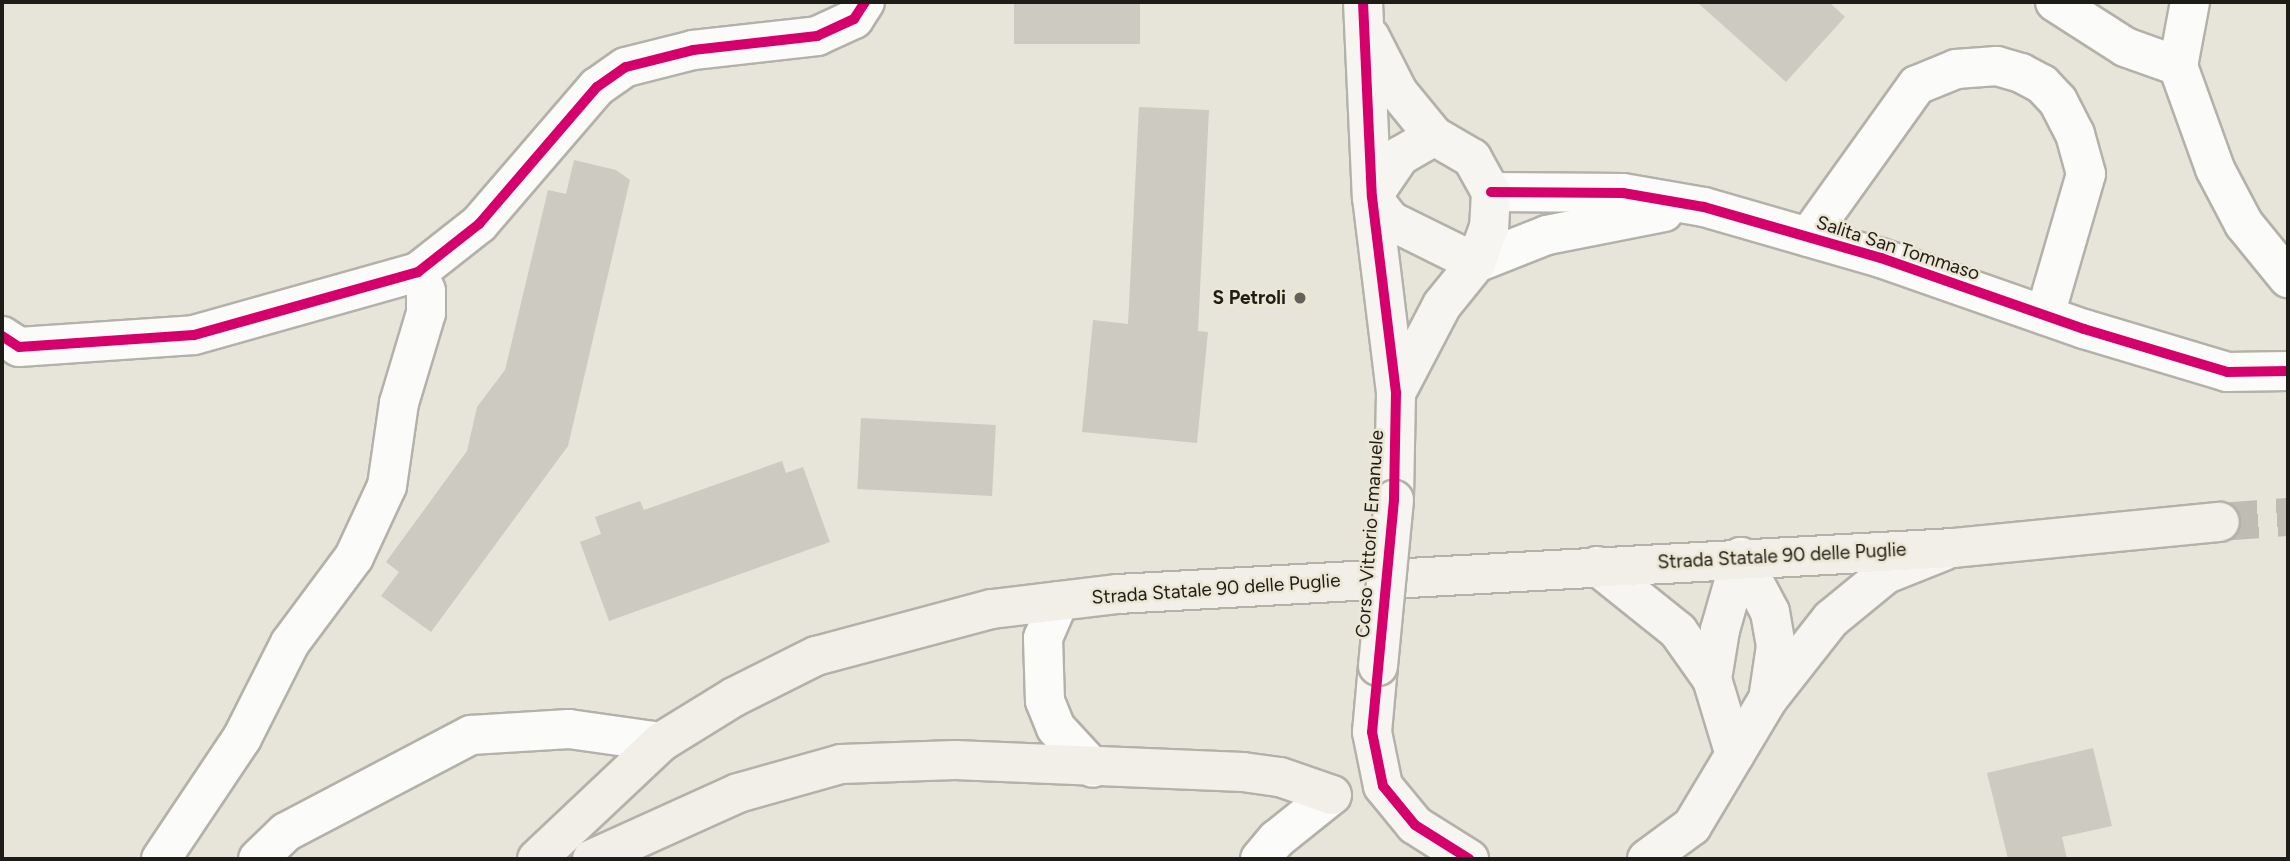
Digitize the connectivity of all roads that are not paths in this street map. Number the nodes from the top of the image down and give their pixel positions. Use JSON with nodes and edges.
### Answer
{"nodes":[{"id":1,"x":865,"y":2,"type":"edge"},
{"id":2,"x":2055,"y":2,"type":"edge"},
{"id":3,"x":2190,"y":2,"type":"edge"},
{"id":4,"x":1363,"y":12,"type":"edge"},
{"id":5,"x":2178,"y":66,"type":"junction"},
{"id":6,"x":1434,"y":136,"type":"junction"},
{"id":7,"x":1491,"y":192,"type":"junction"},
{"id":8,"x":1372,"y":197,"type":"junction"},
{"id":9,"x":1704,"y":207,"type":"junction"},
{"id":10,"x":1808,"y":237,"type":"junction"},
{"id":11,"x":1476,"y":263,"type":"junction"},
{"id":12,"x":418,"y":272,"type":"junction"},
{"id":13,"x":2288,"y":278,"type":"edge"},
{"id":14,"x":2045,"y":315,"type":"junction"},
{"id":15,"x":2,"y":336,"type":"edge"},
{"id":16,"x":2288,"y":371,"type":"edge"},
{"id":17,"x":1396,"y":393,"type":"junction"},
{"id":18,"x":2220,"y":523,"type":"tunnel mouth"},
{"id":19,"x":1953,"y":548,"type":"junction"},
{"id":20,"x":1741,"y":557,"type":"junction"},
{"id":21,"x":1597,"y":566,"type":"junction"},
{"id":22,"x":1059,"y":601,"type":"junction"},
{"id":23,"x":1712,"y":679,"type":"junction"},
{"id":24,"x":1768,"y":699,"type":"junction"},
{"id":25,"x":661,"y":742,"type":"junction"},
{"id":26,"x":1735,"y":755,"type":"junction"},
{"id":27,"x":1093,"y":768,"type":"junction"},
{"id":28,"x":1383,"y":786,"type":"junction"},
{"id":29,"x":1332,"y":795,"type":"junction"},
{"id":30,"x":161,"y":859,"type":"edge"},
{"id":31,"x":258,"y":859,"type":"edge"},
{"id":32,"x":537,"y":859,"type":"edge"},
{"id":33,"x":592,"y":859,"type":"edge"},
{"id":34,"x":1260,"y":859,"type":"edge"},
{"id":35,"x":1469,"y":859,"type":"edge"},
{"id":36,"x":1647,"y":859,"type":"edge"}],
"edges":[{"from":1,"to":12,"type":"street"},
{"from":2,"to":5,"type":"street"},
{"from":3,"to":5,"type":"street"},
{"from":4,"to":6,"type":"street","name":"Corso Vittorio Emanuele"},
{"from":4,"to":8,"type":"street","name":"Corso Vittorio Emanuele"},
{"from":5,"to":13,"type":"street"},
{"from":6,"to":7,"type":"street","name":"Corso Vittorio Emanuele"},
{"from":6,"to":8,"type":"street"},
{"from":7,"to":9,"type":"street","name":"Salita San Tommaso"},
{"from":7,"to":11,"type":"street","name":"Corso Vittorio Emanuele"},
{"from":8,"to":11,"type":"street"},
{"from":8,"to":17,"type":"street","name":"Corso Vittorio Emanuele"},
{"from":9,"to":10,"type":"street","name":"Salita San Tommaso"},
{"from":9,"to":11,"type":"street","name":"Salita San Tommaso"},
{"from":10,"to":14,"type":"street","name":"Salita San Tommaso"},
{"from":10,"to":14,"type":"street"},
{"from":11,"to":17,"type":"street","name":"Corso Vittorio Emanuele"},
{"from":12,"to":15,"type":"street"},
{"from":12,"to":30,"type":"street"},
{"from":14,"to":16,"type":"street","name":"Salita San Tommaso"},
{"from":17,"to":28,"type":"street","name":"Corso Vittorio Emanuele","bridge":true},
{"from":18,"to":19,"type":"main road","name":"Strada Statale 90 delle Puglie"},
{"from":19,"to":20,"type":"main road","name":"Strada Statale 90 delle Puglie"},
{"from":19,"to":24,"type":"street"},
{"from":20,"to":21,"type":"main road","name":"Strada Statale 90 delle Puglie"},
{"from":20,"to":23,"type":"street"},
{"from":20,"to":24,"type":"street"},
{"from":21,"to":22,"type":"main road","name":"Strada Statale 90 delle Puglie"},
{"from":21,"to":23,"type":"street"},
{"from":22,"to":25,"type":"main road","name":"Strada Statale 90 delle Puglie"},
{"from":22,"to":27,"type":"street"},
{"from":23,"to":26,"type":"street"},
{"from":24,"to":26,"type":"street"},
{"from":25,"to":31,"type":"street"},
{"from":25,"to":32,"type":"main road","name":"Strada Statale 90 delle Puglie"},
{"from":26,"to":36,"type":"street"},
{"from":27,"to":29,"type":"main road"},
{"from":27,"to":33,"type":"main road"},
{"from":28,"to":29,"type":"street"},
{"from":28,"to":35,"type":"street","name":"Corso Vittorio Emanuele"},
{"from":29,"to":34,"type":"street"}]}
